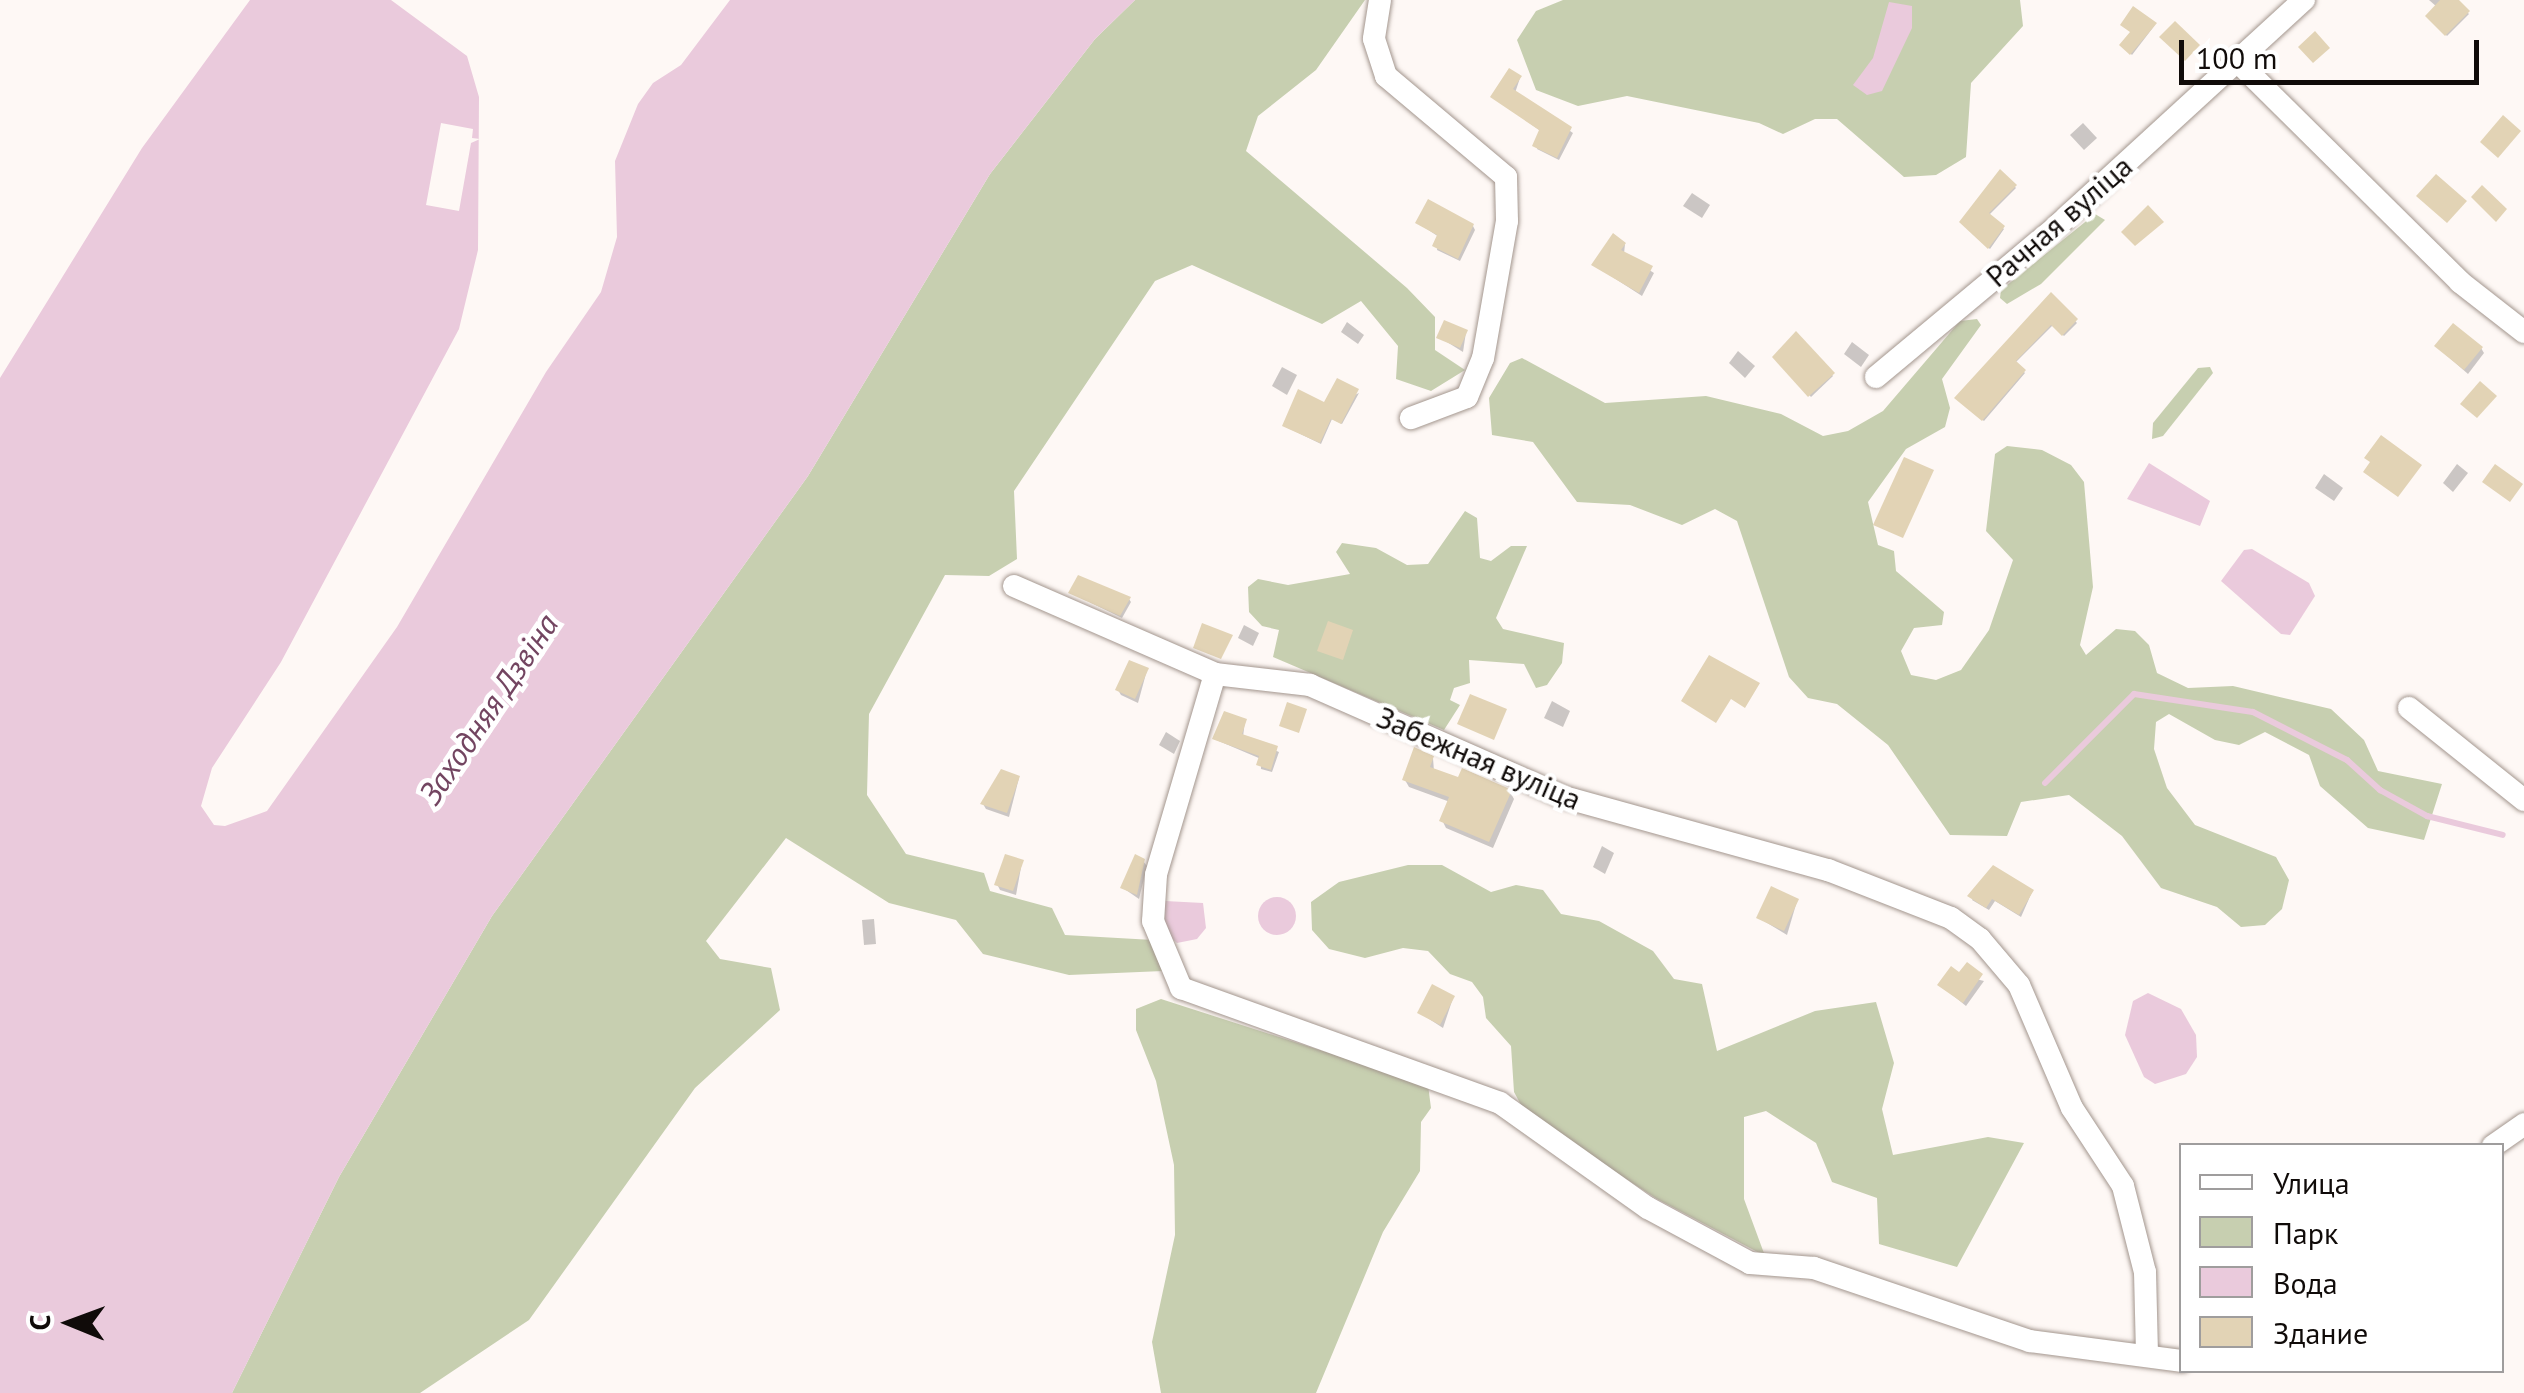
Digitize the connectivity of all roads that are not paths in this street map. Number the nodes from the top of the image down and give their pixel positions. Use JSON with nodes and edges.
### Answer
{"nodes":[{"id":1,"x":1380,"y":0,"type":"edge"},
{"id":2,"x":2304,"y":0,"type":"edge"},
{"id":3,"x":2238,"y":61,"type":"junction"},
{"id":4,"x":2524,"y":332,"type":"edge"},
{"id":5,"x":1876,"y":377,"type":"dead end"},
{"id":6,"x":1411,"y":418,"type":"dead end"},
{"id":7,"x":1014,"y":586,"type":"dead end"},
{"id":8,"x":1215,"y":674,"type":"junction"},
{"id":9,"x":2408,"y":708,"type":"dead end"},
{"id":10,"x":2524,"y":800,"type":"edge"},
{"id":11,"x":2524,"y":1124,"type":"edge"},
{"id":12,"x":2497,"y":1143,"type":"edge"},
{"id":13,"x":2147,"y":1356,"type":"junction"},
{"id":14,"x":2179,"y":1361,"type":"edge"}],
"edges":[{"from":1,"to":6,"type":"street"},
{"from":2,"to":3,"type":"street","name":"Рачная вуліца"},
{"from":3,"to":4,"type":"street"},
{"from":3,"to":5,"type":"street","name":"Рачная вуліца"},
{"from":7,"to":8,"type":"street","name":"Забежная вуліца"},
{"from":8,"to":13,"type":"street","name":"Забежная вуліца"},
{"from":8,"to":13,"type":"street"},
{"from":9,"to":10,"type":"street"},
{"from":11,"to":12,"type":"street"},
{"from":13,"to":14,"type":"street"}]}
